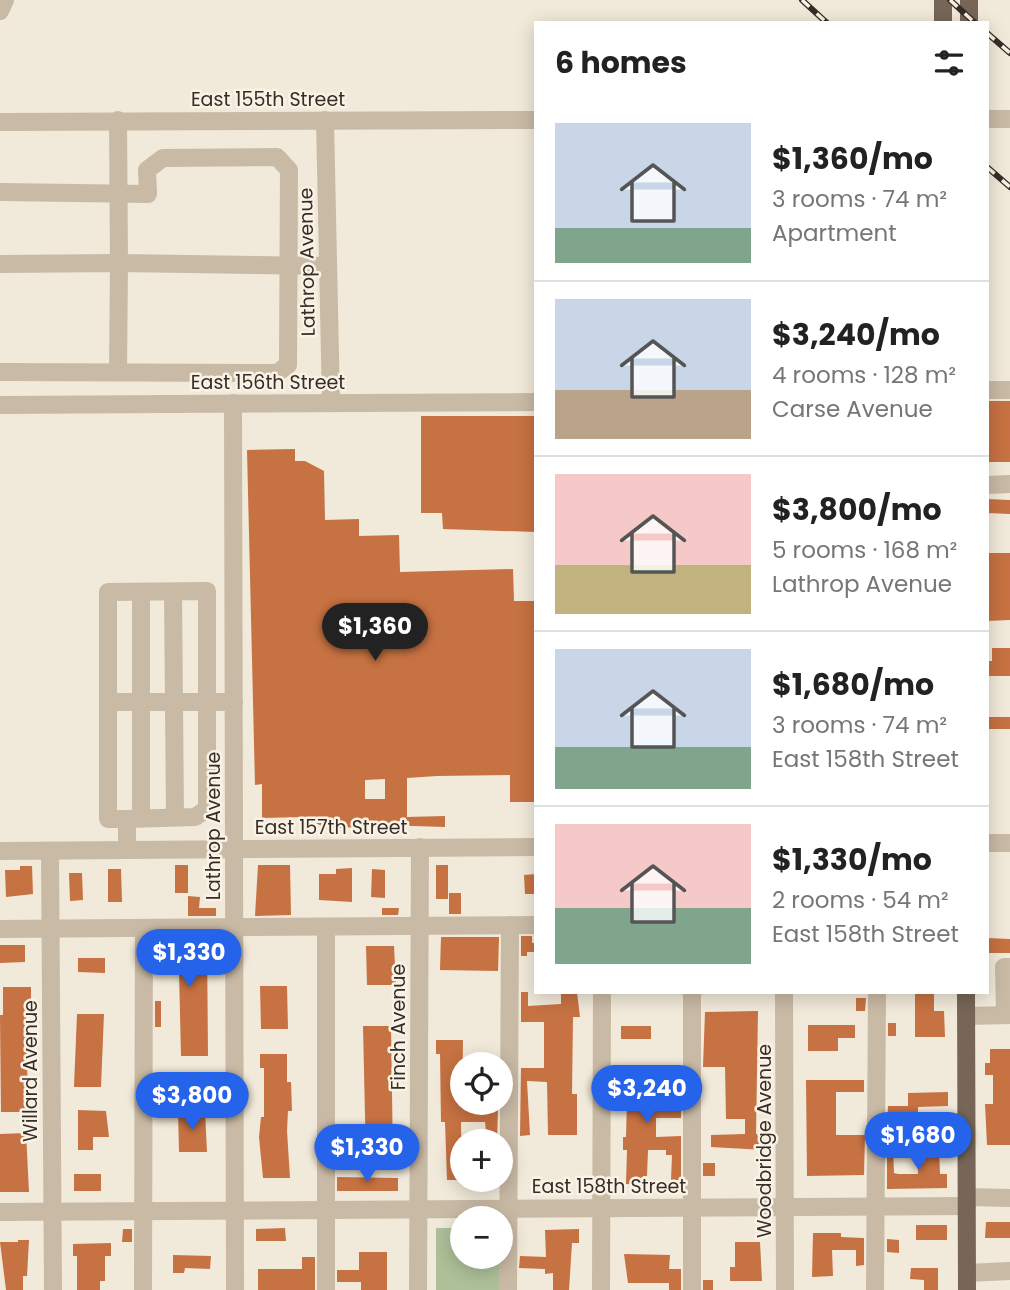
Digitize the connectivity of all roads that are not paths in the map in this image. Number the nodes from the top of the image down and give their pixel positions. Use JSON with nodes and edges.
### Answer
{"nodes":[{"id":1,"x":5,"y":0,"type":"edge"},
{"id":2,"x":943,"y":0,"type":"edge"},
{"id":3,"x":969,"y":0,"type":"edge"},
{"id":4,"x":0,"y":11,"type":"edge"},
{"id":5,"x":943,"y":21,"type":"edge"},
{"id":6,"x":969,"y":21,"type":"edge"},
{"id":7,"x":989,"y":119,"type":"edge"},
{"id":8,"x":1010,"y":119,"type":"edge"},
{"id":9,"x":118,"y":120,"type":"junction"},
{"id":10,"x":325,"y":120,"type":"junction"},
{"id":11,"x":534,"y":120,"type":"edge"},
{"id":12,"x":0,"y":122,"type":"edge"},
{"id":13,"x":0,"y":192,"type":"edge"},
{"id":14,"x":118,"y":195,"type":"junction"},
{"id":15,"x":119,"y":263,"type":"junction"},
{"id":16,"x":0,"y":264,"type":"edge"},
{"id":17,"x":286,"y":265,"type":"junction"},
{"id":18,"x":328,"y":266,"type":"junction"},
{"id":19,"x":0,"y":372,"type":"edge"},
{"id":20,"x":118,"y":372,"type":"junction"},
{"id":21,"x":989,"y":390,"type":"edge"},
{"id":22,"x":1010,"y":390,"type":"edge"},
{"id":23,"x":534,"y":402,"type":"edge"},
{"id":24,"x":233,"y":403,"type":"junction"},
{"id":25,"x":331,"y":403,"type":"junction"},
{"id":26,"x":0,"y":405,"type":"edge"},
{"id":27,"x":1010,"y":484,"type":"edge"},
{"id":28,"x":989,"y":485,"type":"edge"},
{"id":29,"x":141,"y":592,"type":"junction"},
{"id":30,"x":173,"y":592,"type":"junction"},
{"id":31,"x":108,"y":702,"type":"junction"},
{"id":32,"x":141,"y":702,"type":"junction"},
{"id":33,"x":207,"y":702,"type":"junction"},
{"id":34,"x":234,"y":702,"type":"junction"},
{"id":35,"x":174,"y":703,"type":"junction"},
{"id":36,"x":175,"y":817,"type":"junction"},
{"id":37,"x":134,"y":818,"type":"junction"},
{"id":38,"x":989,"y":843,"type":"edge"},
{"id":39,"x":1010,"y":843,"type":"edge"},
{"id":40,"x":420,"y":847,"type":"junction"},
{"id":41,"x":534,"y":847,"type":"edge"},
{"id":42,"x":234,"y":848,"type":"junction"},
{"id":43,"x":127,"y":850,"type":"junction"},
{"id":44,"x":0,"y":851,"type":"edge"},
{"id":45,"x":50,"y":851,"type":"junction"},
{"id":46,"x":420,"y":925,"type":"junction"},
{"id":47,"x":509,"y":925,"type":"junction"},
{"id":48,"x":534,"y":925,"type":"edge"},
{"id":49,"x":326,"y":927,"type":"junction"},
{"id":50,"x":51,"y":928,"type":"junction"},
{"id":51,"x":144,"y":928,"type":"junction"},
{"id":52,"x":234,"y":928,"type":"junction"},
{"id":53,"x":0,"y":929,"type":"edge"},
{"id":54,"x":1010,"y":967,"type":"edge"},
{"id":55,"x":602,"y":994,"type":"edge"},
{"id":56,"x":692,"y":994,"type":"edge"},
{"id":57,"x":784,"y":994,"type":"edge"},
{"id":58,"x":877,"y":994,"type":"edge"},
{"id":59,"x":966,"y":994,"type":"edge"},
{"id":60,"x":1007,"y":1015,"type":"edge"},
{"id":61,"x":966,"y":1016,"type":"junction"},
{"id":62,"x":1010,"y":1198,"type":"edge"},
{"id":63,"x":967,"y":1202,"type":"junction"},
{"id":64,"x":508,"y":1206,"type":"edge"},
{"id":65,"x":785,"y":1206,"type":"junction"},
{"id":66,"x":875,"y":1206,"type":"junction"},
{"id":67,"x":692,"y":1207,"type":"junction"},
{"id":68,"x":513,"y":1208,"type":"edge"},
{"id":69,"x":602,"y":1208,"type":"junction"},
{"id":70,"x":326,"y":1209,"type":"junction"},
{"id":71,"x":419,"y":1209,"type":"junction"},
{"id":72,"x":450,"y":1209,"type":"edge"},
{"id":73,"x":235,"y":1210,"type":"junction"},
{"id":74,"x":144,"y":1211,"type":"junction"},
{"id":75,"x":0,"y":1212,"type":"edge"},
{"id":76,"x":52,"y":1212,"type":"junction"},
{"id":77,"x":508,"y":1269,"type":"edge"},
{"id":78,"x":1010,"y":1271,"type":"edge"},
{"id":79,"x":967,"y":1281,"type":"edge"},
{"id":80,"x":52,"y":1290,"type":"edge"},
{"id":81,"x":144,"y":1290,"type":"edge"},
{"id":82,"x":235,"y":1290,"type":"edge"},
{"id":83,"x":326,"y":1290,"type":"edge"},
{"id":84,"x":418,"y":1290,"type":"edge"},
{"id":85,"x":508,"y":1290,"type":"edge"},
{"id":86,"x":601,"y":1290,"type":"edge"},
{"id":87,"x":692,"y":1290,"type":"edge"},
{"id":88,"x":785,"y":1290,"type":"edge"},
{"id":89,"x":875,"y":1290,"type":"edge"}],
"edges":[{"from":1,"to":4,"type":"street"},
{"from":2,"to":5,"type":"main road"},
{"from":3,"to":6,"type":"main road"},
{"from":7,"to":8,"type":"street"},
{"from":9,"to":10,"type":"street","name":"East 155th Street"},
{"from":9,"to":12,"type":"street","name":"East 155th Street"},
{"from":9,"to":14,"type":"street"},
{"from":10,"to":11,"type":"street","name":"East 155th Street"},
{"from":10,"to":18,"type":"street","name":"Lathrop Avenue"},
{"from":13,"to":14,"type":"street"},
{"from":14,"to":15,"type":"street"},
{"from":14,"to":17,"type":"street"},
{"from":15,"to":16,"type":"street"},
{"from":15,"to":17,"type":"street"},
{"from":15,"to":20,"type":"street"},
{"from":17,"to":18,"type":"street"},
{"from":17,"to":20,"type":"street"},
{"from":18,"to":25,"type":"street","name":"Lathrop Avenue"},
{"from":19,"to":20,"type":"street"},
{"from":21,"to":22,"type":"street"},
{"from":23,"to":25,"type":"street","name":"East 156th Street"},
{"from":24,"to":25,"type":"street","name":"East 156th Street"},
{"from":24,"to":26,"type":"street","name":"East 156th Street"},
{"from":24,"to":34,"type":"street","name":"Lathrop Avenue"},
{"from":27,"to":28,"type":"street"},
{"from":29,"to":30,"type":"street"},
{"from":29,"to":31,"type":"street"},
{"from":29,"to":32,"type":"street"},
{"from":30,"to":33,"type":"street"},
{"from":30,"to":35,"type":"street"},
{"from":31,"to":32,"type":"street"},
{"from":31,"to":37,"type":"street"},
{"from":32,"to":35,"type":"street"},
{"from":32,"to":37,"type":"street"},
{"from":33,"to":34,"type":"street"},
{"from":33,"to":35,"type":"street"},
{"from":33,"to":36,"type":"street"},
{"from":34,"to":42,"type":"street","name":"Lathrop Avenue"},
{"from":35,"to":36,"type":"street"},
{"from":36,"to":37,"type":"street"},
{"from":37,"to":43,"type":"street"},
{"from":38,"to":39,"type":"street"},
{"from":40,"to":41,"type":"street","name":"East 157th Street"},
{"from":40,"to":42,"type":"street","name":"East 157th Street"},
{"from":40,"to":46,"type":"street","name":"Finch Avenue"},
{"from":42,"to":43,"type":"street","name":"East 157th Street"},
{"from":42,"to":52,"type":"street","name":"Lathrop Avenue"},
{"from":43,"to":45,"type":"street","name":"East 157th Street"},
{"from":44,"to":45,"type":"street","name":"East 157th Street"},
{"from":45,"to":50,"type":"street","name":"Willard Avenue"},
{"from":46,"to":47,"type":"street"},
{"from":46,"to":49,"type":"street"},
{"from":46,"to":71,"type":"street","name":"Finch Avenue"},
{"from":47,"to":48,"type":"street"},
{"from":47,"to":64,"type":"street"},
{"from":49,"to":52,"type":"street"},
{"from":49,"to":70,"type":"street"},
{"from":50,"to":51,"type":"street"},
{"from":50,"to":53,"type":"street"},
{"from":50,"to":76,"type":"street","name":"Willard Avenue"},
{"from":51,"to":52,"type":"street"},
{"from":51,"to":74,"type":"street"},
{"from":52,"to":73,"type":"street","name":"Lathrop Avenue"},
{"from":54,"to":60,"type":"street"},
{"from":55,"to":69,"type":"street"},
{"from":56,"to":67,"type":"street"},
{"from":57,"to":65,"type":"street","name":"Woodbridge Avenue"},
{"from":58,"to":66,"type":"street"},
{"from":59,"to":61,"type":"main road"},
{"from":60,"to":61,"type":"street"},
{"from":61,"to":63,"type":"main road"},
{"from":62,"to":63,"type":"street","name":"East 158th Street"},
{"from":63,"to":66,"type":"street","name":"East 158th Street"},
{"from":63,"to":79,"type":"main road"},
{"from":65,"to":66,"type":"street","name":"East 158th Street"},
{"from":65,"to":67,"type":"street","name":"East 158th Street"},
{"from":65,"to":88,"type":"street","name":"Woodbridge Avenue"},
{"from":66,"to":89,"type":"street"},
{"from":67,"to":69,"type":"street","name":"East 158th Street"},
{"from":67,"to":87,"type":"street"},
{"from":68,"to":69,"type":"street","name":"East 158th Street"},
{"from":69,"to":86,"type":"street"},
{"from":70,"to":71,"type":"street","name":"East 158th Street"},
{"from":70,"to":73,"type":"street","name":"East 158th Street"},
{"from":70,"to":83,"type":"street"},
{"from":71,"to":72,"type":"street","name":"East 158th Street"},
{"from":71,"to":84,"type":"street","name":"Finch Avenue"},
{"from":73,"to":74,"type":"street","name":"East 158th Street"},
{"from":73,"to":82,"type":"street","name":"Lathrop Avenue"},
{"from":74,"to":76,"type":"street","name":"East 158th Street"},
{"from":74,"to":81,"type":"street"},
{"from":75,"to":76,"type":"street","name":"East 158th Street"},
{"from":76,"to":80,"type":"street","name":"Willard Avenue"},
{"from":77,"to":85,"type":"street"},
{"from":78,"to":79,"type":"street"}]}
